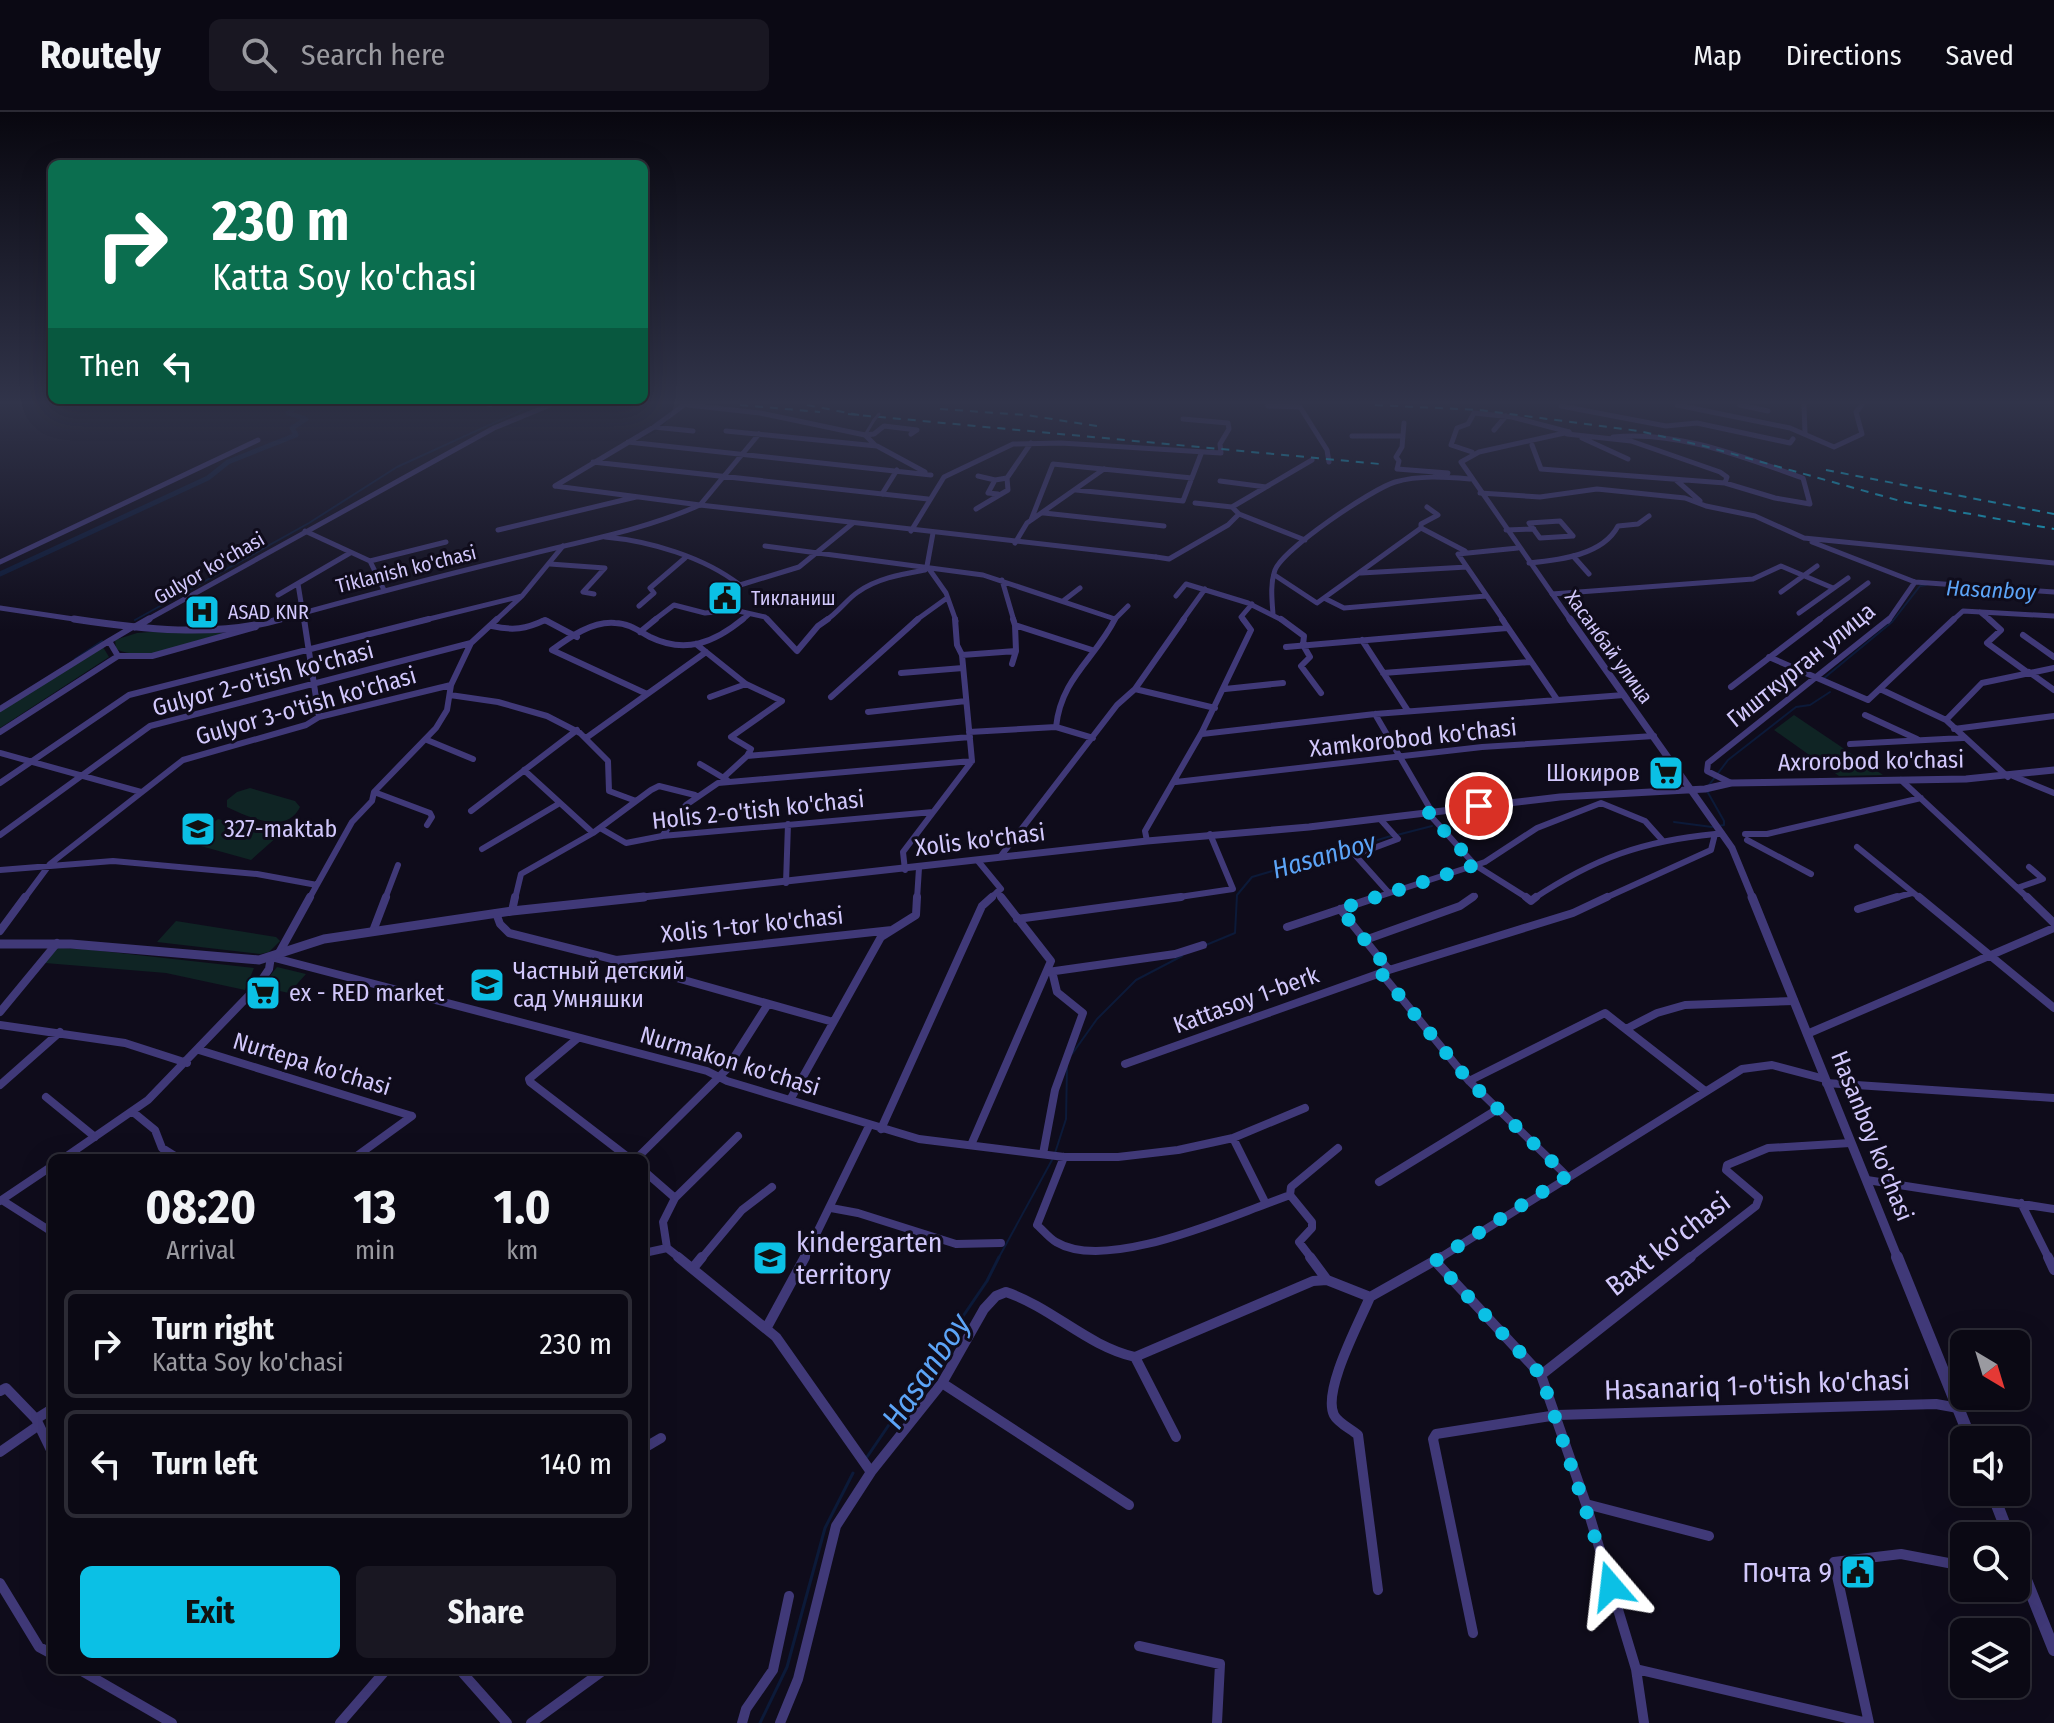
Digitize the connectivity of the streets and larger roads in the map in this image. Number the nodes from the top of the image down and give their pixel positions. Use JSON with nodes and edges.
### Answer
{"nodes":[{"id":1,"x":173,"y":480,"type":"edge"},
{"id":2,"x":398,"y":480,"type":"edge"},
{"id":3,"x":564,"y":480,"type":"edge"},
{"id":4,"x":720,"y":480,"type":"edge"},
{"id":5,"x":753,"y":480,"type":"edge"},
{"id":6,"x":891,"y":480,"type":"edge"},
{"id":7,"x":942,"y":480,"type":"edge"},
{"id":8,"x":995,"y":480,"type":"edge"},
{"id":9,"x":1007,"y":480,"type":"edge"},
{"id":10,"x":1047,"y":480,"type":"edge"},
{"id":11,"x":1089,"y":480,"type":"edge"},
{"id":12,"x":1191,"y":480,"type":"edge"},
{"id":13,"x":1278,"y":480,"type":"edge"},
{"id":14,"x":1417,"y":480,"type":"edge"},
{"id":15,"x":1471,"y":480,"type":"edge"},
{"id":16,"x":1676,"y":480,"type":"edge"},
{"id":17,"x":1690,"y":480,"type":"edge"},
{"id":18,"x":1804,"y":480,"type":"edge"},
{"id":19,"x":1220,"y":481,"type":"dead end"},
{"id":20,"x":1725,"y":483,"type":"joint"},
{"id":21,"x":1266,"y":487,"type":"junction"},
{"id":22,"x":1076,"y":490,"type":"junction"},
{"id":23,"x":1480,"y":493,"type":"junction"},
{"id":24,"x":882,"y":494,"type":"junction"},
{"id":25,"x":998,"y":494,"type":"junction"},
{"id":26,"x":641,"y":496,"type":"junction"},
{"id":27,"x":928,"y":499,"type":"junction"},
{"id":28,"x":1195,"y":503,"type":"dead end"},
{"id":29,"x":700,"y":505,"type":"junction"},
{"id":30,"x":1706,"y":506,"type":"junction"},
{"id":31,"x":1232,"y":507,"type":"junction"},
{"id":32,"x":1427,"y":507,"type":"dead end"},
{"id":33,"x":976,"y":509,"type":"dead end"},
{"id":34,"x":1044,"y":513,"type":"junction"},
{"id":35,"x":1239,"y":514,"type":"junction"},
{"id":36,"x":1649,"y":516,"type":"dead end"},
{"id":37,"x":1031,"y":520,"type":"junction"},
{"id":38,"x":853,"y":523,"type":"junction"},
{"id":39,"x":1164,"y":526,"type":"dead end"},
{"id":40,"x":1421,"y":528,"type":"junction"},
{"id":41,"x":1534,"y":529,"type":"junction"},
{"id":42,"x":498,"y":530,"type":"dead end"},
{"id":43,"x":1506,"y":530,"type":"junction"},
{"id":44,"x":305,"y":531,"type":"junction"},
{"id":45,"x":911,"y":531,"type":"junction"},
{"id":46,"x":933,"y":533,"type":"junction"},
{"id":47,"x":599,"y":537,"type":"junction"},
{"id":48,"x":1804,"y":538,"type":"junction"},
{"id":49,"x":1305,"y":540,"type":"junction"},
{"id":50,"x":446,"y":542,"type":"dead end"},
{"id":51,"x":1015,"y":543,"type":"junction"},
{"id":52,"x":563,"y":546,"type":"junction"},
{"id":53,"x":765,"y":546,"type":"dead end"},
{"id":54,"x":1518,"y":548,"type":"junction"},
{"id":55,"x":1465,"y":551,"type":"junction"},
{"id":56,"x":350,"y":553,"type":"junction"},
{"id":57,"x":818,"y":553,"type":"junction"},
{"id":58,"x":1573,"y":556,"type":"junction"},
{"id":59,"x":1156,"y":557,"type":"joint"},
{"id":60,"x":685,"y":558,"type":"junction"},
{"id":61,"x":370,"y":561,"type":"junction"},
{"id":62,"x":0,"y":562,"type":"edge"},
{"id":63,"x":1529,"y":563,"type":"junction"},
{"id":64,"x":2054,"y":563,"type":"edge"},
{"id":65,"x":550,"y":564,"type":"junction"},
{"id":66,"x":1817,"y":566,"type":"dead end"},
{"id":67,"x":1467,"y":567,"type":"junction"},
{"id":68,"x":931,"y":568,"type":"junction"},
{"id":69,"x":1361,"y":573,"type":"junction"},
{"id":70,"x":1589,"y":574,"type":"dead end"},
{"id":71,"x":1276,"y":576,"type":"junction"},
{"id":72,"x":1804,"y":576,"type":"junction"},
{"id":73,"x":1194,"y":578,"type":"dead end"},
{"id":74,"x":1848,"y":578,"type":"dead end"},
{"id":75,"x":1002,"y":580,"type":"junction"},
{"id":76,"x":1915,"y":582,"type":"junction"},
{"id":77,"x":1868,"y":583,"type":"dead end"},
{"id":78,"x":298,"y":584,"type":"junction"},
{"id":79,"x":1186,"y":584,"type":"junction"},
{"id":80,"x":740,"y":585,"type":"junction"},
{"id":81,"x":1080,"y":588,"type":"dead end"},
{"id":82,"x":1833,"y":588,"type":"junction"},
{"id":83,"x":1205,"y":589,"type":"junction"},
{"id":84,"x":384,"y":590,"type":"junction"},
{"id":85,"x":1781,"y":592,"type":"dead end"},
{"id":86,"x":2054,"y":592,"type":"edge"},
{"id":87,"x":594,"y":594,"type":"dead end"},
{"id":88,"x":1552,"y":594,"type":"junction"},
{"id":89,"x":278,"y":595,"type":"dead end"},
{"id":90,"x":522,"y":596,"type":"junction"},
{"id":91,"x":1176,"y":596,"type":"dead end"},
{"id":92,"x":1486,"y":596,"type":"junction"},
{"id":93,"x":947,"y":598,"type":"junction"},
{"id":94,"x":1326,"y":599,"type":"junction"},
{"id":95,"x":1063,"y":601,"type":"junction"},
{"id":96,"x":1252,"y":604,"type":"junction"},
{"id":97,"x":0,"y":606,"type":"edge"},
{"id":98,"x":639,"y":606,"type":"dead end"},
{"id":99,"x":1128,"y":606,"type":"dead end"},
{"id":100,"x":734,"y":610,"type":"junction"},
{"id":101,"x":1980,"y":612,"type":"junction"},
{"id":102,"x":1799,"y":613,"type":"dead end"},
{"id":103,"x":303,"y":614,"type":"junction"},
{"id":104,"x":749,"y":614,"type":"junction"},
{"id":105,"x":1273,"y":614,"type":"junction"},
{"id":106,"x":2054,"y":616,"type":"edge"},
{"id":107,"x":1115,"y":619,"type":"junction"},
{"id":108,"x":1015,"y":625,"type":"junction"},
{"id":109,"x":260,"y":626,"type":"junction"},
{"id":110,"x":492,"y":626,"type":"junction"},
{"id":111,"x":134,"y":627,"type":"junction"},
{"id":112,"x":1507,"y":628,"type":"junction"},
{"id":113,"x":640,"y":632,"type":"junction"},
{"id":114,"x":2023,"y":635,"type":"dead end"},
{"id":115,"x":577,"y":637,"type":"junction"},
{"id":116,"x":1362,"y":640,"type":"junction"},
{"id":117,"x":109,"y":641,"type":"junction"},
{"id":118,"x":471,"y":643,"type":"junction"},
{"id":119,"x":696,"y":644,"type":"junction"},
{"id":120,"x":1303,"y":645,"type":"junction"},
{"id":121,"x":1286,"y":647,"type":"dead end"},
{"id":122,"x":309,"y":649,"type":"junction"},
{"id":123,"x":1092,"y":650,"type":"junction"},
{"id":124,"x":1016,"y":651,"type":"junction"},
{"id":125,"x":706,"y":652,"type":"junction"},
{"id":126,"x":962,"y":655,"type":"junction"},
{"id":127,"x":118,"y":656,"type":"junction"},
{"id":128,"x":1769,"y":657,"type":"junction"},
{"id":129,"x":2054,"y":657,"type":"edge"},
{"id":130,"x":1530,"y":662,"type":"junction"},
{"id":131,"x":1012,"y":664,"type":"dead end"},
{"id":132,"x":963,"y":668,"type":"junction"},
{"id":133,"x":2054,"y":668,"type":"edge"},
{"id":134,"x":2028,"y":672,"type":"junction"},
{"id":135,"x":901,"y":673,"type":"dead end"},
{"id":136,"x":1383,"y":673,"type":"junction"},
{"id":137,"x":1813,"y":678,"type":"junction"},
{"id":138,"x":314,"y":683,"type":"junction"},
{"id":139,"x":1283,"y":683,"type":"dead end"},
{"id":140,"x":746,"y":684,"type":"junction"},
{"id":141,"x":451,"y":685,"type":"junction"},
{"id":142,"x":1731,"y":687,"type":"dead end"},
{"id":143,"x":1135,"y":689,"type":"junction"},
{"id":144,"x":1225,"y":689,"type":"junction"},
{"id":145,"x":1880,"y":689,"type":"junction"},
{"id":146,"x":2054,"y":690,"type":"edge"},
{"id":147,"x":1321,"y":693,"type":"dead end"},
{"id":148,"x":647,"y":694,"type":"junction"},
{"id":149,"x":450,"y":695,"type":"junction"},
{"id":150,"x":1624,"y":695,"type":"junction"},
{"id":151,"x":710,"y":697,"type":"dead end"},
{"id":152,"x":831,"y":697,"type":"dead end"},
{"id":153,"x":1556,"y":698,"type":"junction"},
{"id":154,"x":966,"y":701,"type":"junction"},
{"id":155,"x":1215,"y":708,"type":"junction"},
{"id":156,"x":0,"y":709,"type":"edge"},
{"id":157,"x":1408,"y":711,"type":"junction"},
{"id":158,"x":868,"y":712,"type":"dead end"},
{"id":159,"x":1375,"y":714,"type":"junction"},
{"id":160,"x":1865,"y":715,"type":"dead end"},
{"id":161,"x":2054,"y":716,"type":"edge"},
{"id":162,"x":319,"y":717,"type":"junction"},
{"id":163,"x":1946,"y":720,"type":"junction"},
{"id":164,"x":1056,"y":727,"type":"junction"},
{"id":165,"x":1954,"y":729,"type":"junction"},
{"id":166,"x":577,"y":730,"type":"junction"},
{"id":167,"x":0,"y":732,"type":"edge"},
{"id":168,"x":969,"y":734,"type":"junction"},
{"id":169,"x":1202,"y":734,"type":"junction"},
{"id":170,"x":1654,"y":736,"type":"junction"},
{"id":171,"x":586,"y":738,"type":"junction"},
{"id":172,"x":1093,"y":738,"type":"junction"},
{"id":173,"x":1963,"y":738,"type":"junction"},
{"id":174,"x":427,"y":740,"type":"junction"},
{"id":175,"x":1919,"y":740,"type":"junction"},
{"id":176,"x":1850,"y":744,"type":"dead end"},
{"id":177,"x":0,"y":753,"type":"edge"},
{"id":178,"x":747,"y":756,"type":"junction"},
{"id":179,"x":1401,"y":757,"type":"junction"},
{"id":180,"x":473,"y":759,"type":"dead end"},
{"id":181,"x":972,"y":761,"type":"junction"},
{"id":182,"x":30,"y":762,"type":"junction"},
{"id":183,"x":700,"y":764,"type":"dead end"},
{"id":184,"x":524,"y":770,"type":"junction"},
{"id":185,"x":2054,"y":770,"type":"edge"},
{"id":186,"x":83,"y":775,"type":"junction"},
{"id":187,"x":2010,"y":777,"type":"junction"},
{"id":188,"x":726,"y":779,"type":"junction"},
{"id":189,"x":1901,"y":780,"type":"junction"},
{"id":190,"x":1176,"y":782,"type":"junction"},
{"id":191,"x":0,"y":783,"type":"edge"},
{"id":192,"x":1731,"y":783,"type":"junction"},
{"id":193,"x":1690,"y":790,"type":"junction"},
{"id":194,"x":141,"y":792,"type":"junction"},
{"id":195,"x":374,"y":792,"type":"junction"},
{"id":196,"x":2054,"y":793,"type":"edge"},
{"id":197,"x":695,"y":795,"type":"junction"},
{"id":198,"x":1921,"y":798,"type":"junction"},
{"id":199,"x":636,"y":801,"type":"junction"},
{"id":200,"x":560,"y":803,"type":"junction"},
{"id":201,"x":471,"y":811,"type":"dead end"},
{"id":202,"x":933,"y":812,"type":"junction"},
{"id":203,"x":1430,"y":813,"type":"junction"},
{"id":204,"x":1380,"y":819,"type":"junction"},
{"id":205,"x":788,"y":824,"type":"junction"},
{"id":206,"x":427,"y":825,"type":"dead end"},
{"id":207,"x":600,"y":828,"type":"junction"},
{"id":208,"x":593,"y":833,"type":"junction"},
{"id":209,"x":1210,"y":834,"type":"junction"},
{"id":210,"x":1718,"y":834,"type":"junction"},
{"id":211,"x":0,"y":835,"type":"edge"},
{"id":212,"x":662,"y":836,"type":"junction"},
{"id":213,"x":1662,"y":840,"type":"junction"},
{"id":214,"x":1147,"y":841,"type":"junction"},
{"id":215,"x":1857,"y":847,"type":"dead end"},
{"id":216,"x":1732,"y":848,"type":"joint"},
{"id":217,"x":482,"y":849,"type":"dead end"},
{"id":218,"x":1000,"y":857,"type":"junction"},
{"id":219,"x":978,"y":861,"type":"junction"},
{"id":220,"x":50,"y":864,"type":"junction"},
{"id":221,"x":398,"y":865,"type":"dead end"},
{"id":222,"x":1475,"y":865,"type":"junction"},
{"id":223,"x":2029,"y":867,"type":"dead end"},
{"id":224,"x":919,"y":868,"type":"junction"},
{"id":225,"x":0,"y":870,"type":"edge"},
{"id":226,"x":905,"y":870,"type":"junction"},
{"id":227,"x":1811,"y":874,"type":"dead end"},
{"id":228,"x":786,"y":883,"type":"junction"},
{"id":229,"x":317,"y":885,"type":"junction"},
{"id":230,"x":2017,"y":888,"type":"junction"},
{"id":231,"x":997,"y":892,"type":"junction"},
{"id":232,"x":1389,"y":893,"type":"junction"},
{"id":233,"x":1912,"y":893,"type":"junction"},
{"id":234,"x":1475,"y":896,"type":"dead end"},
{"id":235,"x":1340,"y":909,"type":"junction"},
{"id":236,"x":1858,"y":909,"type":"dead end"},
{"id":237,"x":512,"y":911,"type":"junction"},
{"id":238,"x":496,"y":913,"type":"junction"},
{"id":239,"x":1017,"y":919,"type":"junction"},
{"id":240,"x":2054,"y":926,"type":"edge"},
{"id":241,"x":1287,"y":927,"type":"dead end"},
{"id":242,"x":892,"y":930,"type":"junction"},
{"id":243,"x":0,"y":931,"type":"edge"},
{"id":244,"x":373,"y":931,"type":"junction"},
{"id":245,"x":1365,"y":940,"type":"junction"},
{"id":246,"x":57,"y":943,"type":"junction"},
{"id":247,"x":0,"y":944,"type":"edge"},
{"id":248,"x":1203,"y":945,"type":"dead end"},
{"id":249,"x":275,"y":955,"type":"junction"},
{"id":250,"x":1987,"y":955,"type":"junction"},
{"id":251,"x":616,"y":960,"type":"junction"},
{"id":252,"x":1049,"y":971,"type":"junction"},
{"id":253,"x":1385,"y":971,"type":"junction"},
{"id":254,"x":1794,"y":1001,"type":"junction"},
{"id":255,"x":768,"y":1004,"type":"junction"},
{"id":256,"x":2054,"y":1008,"type":"edge"},
{"id":257,"x":0,"y":1012,"type":"edge"},
{"id":258,"x":833,"y":1022,"type":"junction"},
{"id":259,"x":0,"y":1025,"type":"edge"},
{"id":260,"x":1626,"y":1029,"type":"junction"},
{"id":261,"x":60,"y":1032,"type":"junction"},
{"id":262,"x":1807,"y":1034,"type":"junction"},
{"id":263,"x":578,"y":1038,"type":"junction"},
{"id":264,"x":199,"y":1050,"type":"junction"},
{"id":265,"x":187,"y":1063,"type":"junction"},
{"id":266,"x":1125,"y":1064,"type":"dead end"},
{"id":267,"x":720,"y":1076,"type":"junction"},
{"id":268,"x":1469,"y":1081,"type":"junction"},
{"id":269,"x":1826,"y":1081,"type":"junction"},
{"id":270,"x":0,"y":1085,"type":"edge"},
{"id":271,"x":1705,"y":1091,"type":"junction"},
{"id":272,"x":46,"y":1097,"type":"dead end"},
{"id":273,"x":2054,"y":1098,"type":"edge"},
{"id":274,"x":790,"y":1100,"type":"junction"},
{"id":275,"x":1305,"y":1108,"type":"dead end"},
{"id":276,"x":1498,"y":1109,"type":"junction"},
{"id":277,"x":133,"y":1112,"type":"junction"},
{"id":278,"x":869,"y":1126,"type":"junction"},
{"id":279,"x":881,"y":1129,"type":"junction"},
{"id":280,"x":738,"y":1136,"type":"dead end"},
{"id":281,"x":95,"y":1137,"type":"junction"},
{"id":282,"x":1233,"y":1138,"type":"junction"},
{"id":283,"x":1850,"y":1143,"type":"junction"},
{"id":284,"x":971,"y":1145,"type":"junction"},
{"id":285,"x":1338,"y":1148,"type":"dead end"},
{"id":286,"x":70,"y":1154,"type":"edge"},
{"id":287,"x":172,"y":1154,"type":"edge"},
{"id":288,"x":360,"y":1154,"type":"edge"},
{"id":289,"x":624,"y":1154,"type":"edge"},
{"id":290,"x":641,"y":1154,"type":"edge"},
{"id":291,"x":1043,"y":1154,"type":"junction"},
{"id":292,"x":1064,"y":1157,"type":"junction"},
{"id":293,"x":48,"y":1169,"type":"edge"},
{"id":294,"x":648,"y":1174,"type":"edge"},
{"id":295,"x":1567,"y":1176,"type":"junction"},
{"id":296,"x":1867,"y":1180,"type":"junction"},
{"id":297,"x":1379,"y":1182,"type":"dead end"},
{"id":298,"x":772,"y":1187,"type":"dead end"},
{"id":299,"x":1290,"y":1195,"type":"junction"},
{"id":300,"x":675,"y":1198,"type":"junction"},
{"id":301,"x":1,"y":1201,"type":"edge"},
{"id":302,"x":2021,"y":1203,"type":"junction"},
{"id":303,"x":1266,"y":1204,"type":"junction"},
{"id":304,"x":831,"y":1208,"type":"junction"},
{"id":305,"x":2054,"y":1209,"type":"edge"},
{"id":306,"x":48,"y":1230,"type":"edge"},
{"id":307,"x":1001,"y":1243,"type":"dead end"},
{"id":308,"x":667,"y":1248,"type":"junction"},
{"id":309,"x":648,"y":1252,"type":"edge"},
{"id":310,"x":1435,"y":1261,"type":"junction"},
{"id":311,"x":693,"y":1268,"type":"junction"},
{"id":312,"x":2054,"y":1270,"type":"edge"},
{"id":313,"x":1327,"y":1280,"type":"junction"},
{"id":314,"x":1370,"y":1297,"type":"junction"},
{"id":315,"x":767,"y":1327,"type":"junction"},
{"id":316,"x":1135,"y":1357,"type":"junction"},
{"id":317,"x":1541,"y":1375,"type":"junction"},
{"id":318,"x":942,"y":1383,"type":"junction"},
{"id":319,"x":1950,"y":1388,"type":"edge"},
{"id":320,"x":0,"y":1391,"type":"edge"},
{"id":321,"x":1950,"y":1407,"type":"edge"},
{"id":322,"x":48,"y":1413,"type":"edge"},
{"id":323,"x":1557,"y":1415,"type":"junction"},
{"id":324,"x":38,"y":1422,"type":"junction"},
{"id":325,"x":1176,"y":1437,"type":"dead end"},
{"id":326,"x":661,"y":1438,"type":"dead end"},
{"id":327,"x":48,"y":1443,"type":"edge"},
{"id":328,"x":648,"y":1446,"type":"edge"},
{"id":329,"x":0,"y":1452,"type":"edge"},
{"id":330,"x":871,"y":1472,"type":"junction"},
{"id":331,"x":1586,"y":1504,"type":"junction"},
{"id":332,"x":1129,"y":1505,"type":"dead end"},
{"id":333,"x":1709,"y":1536,"type":"dead end"},
{"id":334,"x":1950,"y":1563,"type":"edge"},
{"id":335,"x":0,"y":1583,"type":"edge"},
{"id":336,"x":1378,"y":1590,"type":"dead end"},
{"id":337,"x":789,"y":1596,"type":"dead end"},
{"id":338,"x":2030,"y":1598,"type":"edge"},
{"id":339,"x":1473,"y":1633,"type":"dead end"},
{"id":340,"x":1139,"y":1646,"type":"dead end"},
{"id":341,"x":2054,"y":1650,"type":"edge"},
{"id":342,"x":48,"y":1652,"type":"edge"},
{"id":343,"x":1636,"y":1669,"type":"junction"},
{"id":344,"x":87,"y":1674,"type":"edge"},
{"id":345,"x":383,"y":1674,"type":"edge"},
{"id":346,"x":464,"y":1674,"type":"edge"},
{"id":347,"x":598,"y":1674,"type":"edge"},
{"id":348,"x":172,"y":1723,"type":"edge"},
{"id":349,"x":340,"y":1723,"type":"edge"},
{"id":350,"x":507,"y":1723,"type":"edge"},
{"id":351,"x":531,"y":1723,"type":"edge"},
{"id":352,"x":742,"y":1723,"type":"edge"},
{"id":353,"x":780,"y":1723,"type":"edge"},
{"id":354,"x":1217,"y":1723,"type":"edge"},
{"id":355,"x":1644,"y":1723,"type":"edge"},
{"id":356,"x":1869,"y":1723,"type":"edge"}],
"edges":[{"from":1,"to":62,"type":"street"},
{"from":2,"to":44,"type":"street","name":"Gulyor ko'chasi"},
{"from":3,"to":26,"type":"street"},
{"from":4,"to":29,"type":"street"},
{"from":5,"to":24,"type":"street"},
{"from":6,"to":24,"type":"street"},
{"from":7,"to":27,"type":"street"},
{"from":8,"to":25,"type":"street"},
{"from":9,"to":25,"type":"street"},
{"from":10,"to":37,"type":"street"},
{"from":11,"to":22,"type":"street"},
{"from":12,"to":22,"type":"street"},
{"from":13,"to":21,"type":"street"},
{"from":14,"to":49,"type":"street"},
{"from":15,"to":23,"type":"street","name":"Хасанбай улица"},
{"from":16,"to":30,"type":"street"},
{"from":17,"to":20,"type":"street"},
{"from":18,"to":20,"type":"street"},
{"from":19,"to":21,"type":"street"},
{"from":21,"to":31,"type":"street"},
{"from":22,"to":34,"type":"street"},
{"from":23,"to":30,"type":"street"},
{"from":23,"to":43,"type":"street","name":"Хасанбай улица"},
{"from":24,"to":27,"type":"street"},
{"from":25,"to":33,"type":"street"},
{"from":26,"to":29,"type":"street"},
{"from":26,"to":42,"type":"street"},
{"from":27,"to":45,"type":"street"},
{"from":28,"to":31,"type":"street"},
{"from":29,"to":38,"type":"street"},
{"from":29,"to":47,"type":"street","name":"Tiklanish ko'chasi"},
{"from":30,"to":48,"type":"street"},
{"from":31,"to":35,"type":"street"},
{"from":32,"to":40,"type":"street"},
{"from":34,"to":37,"type":"street"},
{"from":34,"to":39,"type":"street"},
{"from":35,"to":49,"type":"street"},
{"from":35,"to":59,"type":"street"},
{"from":36,"to":58,"type":"street"},
{"from":37,"to":51,"type":"street"},
{"from":38,"to":45,"type":"street"},
{"from":38,"to":57,"type":"street"},
{"from":40,"to":55,"type":"street"},
{"from":40,"to":69,"type":"street"},
{"from":41,"to":41,"type":"street"},
{"from":41,"to":43,"type":"street"},
{"from":43,"to":54,"type":"street","name":"Хасанбай улица"},
{"from":44,"to":56,"type":"street"},
{"from":44,"to":111,"type":"street","name":"Gulyor ko'chasi"},
{"from":45,"to":46,"type":"street"},
{"from":46,"to":51,"type":"street"},
{"from":46,"to":68,"type":"street"},
{"from":47,"to":52,"type":"street","name":"Tiklanish ko'chasi"},
{"from":47,"to":60,"type":"street"},
{"from":48,"to":64,"type":"street"},
{"from":48,"to":76,"type":"street"},
{"from":49,"to":71,"type":"street"},
{"from":50,"to":61,"type":"street"},
{"from":51,"to":59,"type":"street"},
{"from":52,"to":65,"type":"street"},
{"from":52,"to":84,"type":"street","name":"Tiklanish ko'chasi"},
{"from":53,"to":57,"type":"street"},
{"from":54,"to":55,"type":"street"},
{"from":54,"to":63,"type":"street","name":"Хасанбай улица"},
{"from":55,"to":67,"type":"street"},
{"from":56,"to":61,"type":"street"},
{"from":56,"to":78,"type":"street"},
{"from":57,"to":68,"type":"street"},
{"from":57,"to":80,"type":"street"},
{"from":58,"to":63,"type":"street"},
{"from":58,"to":70,"type":"street"},
{"from":60,"to":80,"type":"street"},
{"from":60,"to":98,"type":"street"},
{"from":61,"to":84,"type":"street"},
{"from":63,"to":88,"type":"street","name":"Хасанбай улица"},
{"from":65,"to":87,"type":"street"},
{"from":65,"to":90,"type":"street"},
{"from":66,"to":72,"type":"street"},
{"from":67,"to":69,"type":"street"},
{"from":67,"to":92,"type":"street"},
{"from":68,"to":75,"type":"street"},
{"from":68,"to":93,"type":"street"},
{"from":68,"to":104,"type":"street"},
{"from":69,"to":94,"type":"street"},
{"from":71,"to":94,"type":"street"},
{"from":71,"to":105,"type":"street"},
{"from":72,"to":82,"type":"street"},
{"from":72,"to":85,"type":"street"},
{"from":72,"to":88,"type":"street"},
{"from":73,"to":79,"type":"street"},
{"from":74,"to":82,"type":"street"},
{"from":75,"to":95,"type":"street"},
{"from":75,"to":108,"type":"street"},
{"from":76,"to":86,"type":"street"},
{"from":76,"to":137,"type":"street","name":"Гишткурган улица"},
{"from":77,"to":128,"type":"street"},
{"from":78,"to":89,"type":"street"},
{"from":78,"to":103,"type":"street"},
{"from":79,"to":83,"type":"street"},
{"from":79,"to":91,"type":"street"},
{"from":80,"to":100,"type":"street"},
{"from":81,"to":95,"type":"street"},
{"from":82,"to":102,"type":"street"},
{"from":83,"to":96,"type":"street"},
{"from":83,"to":143,"type":"street"},
{"from":84,"to":103,"type":"street","name":"Tiklanish ko'chasi"},
{"from":88,"to":150,"type":"street","name":"Хасанбай улица"},
{"from":90,"to":110,"type":"street"},
{"from":90,"to":122,"type":"street"},
{"from":92,"to":94,"type":"street"},
{"from":92,"to":112,"type":"street"},
{"from":93,"to":126,"type":"street"},
{"from":93,"to":152,"type":"street"},
{"from":95,"to":107,"type":"street"},
{"from":96,"to":105,"type":"street"},
{"from":96,"to":144,"type":"street"},
{"from":97,"to":111,"type":"street"},
{"from":99,"to":107,"type":"street"},
{"from":100,"to":104,"type":"street"},
{"from":100,"to":113,"type":"street"},
{"from":101,"to":106,"type":"street"},
{"from":101,"to":134,"type":"street"},
{"from":101,"to":145,"type":"street"},
{"from":103,"to":109,"type":"street","name":"Tiklanish ko'chasi"},
{"from":103,"to":122,"type":"street"},
{"from":104,"to":119,"type":"street"},
{"from":105,"to":120,"type":"street"},
{"from":107,"to":123,"type":"street"},
{"from":108,"to":123,"type":"street"},
{"from":108,"to":124,"type":"street"},
{"from":109,"to":111,"type":"street"},
{"from":109,"to":127,"type":"street","name":"Tiklanish ko'chasi"},
{"from":110,"to":115,"type":"street"},
{"from":110,"to":118,"type":"street"},
{"from":111,"to":117,"type":"street","name":"Gulyor ko'chasi"},
{"from":112,"to":116,"type":"street"},
{"from":112,"to":130,"type":"street"},
{"from":113,"to":115,"type":"street"},
{"from":113,"to":119,"type":"street"},
{"from":114,"to":129,"type":"street"},
{"from":115,"to":148,"type":"street"},
{"from":116,"to":120,"type":"street"},
{"from":116,"to":136,"type":"street"},
{"from":117,"to":127,"type":"street"},
{"from":117,"to":156,"type":"street","name":"Gulyor ko'chasi"},
{"from":118,"to":138,"type":"street","name":"Gulyor 2-o'tish ko'chasi"},
{"from":118,"to":141,"type":"street","name":"Nurtepa ko'chasi"},
{"from":119,"to":125,"type":"street"},
{"from":120,"to":121,"type":"street"},
{"from":120,"to":147,"type":"street"},
{"from":122,"to":138,"type":"street"},
{"from":122,"to":182,"type":"street"},
{"from":123,"to":164,"type":"street"},
{"from":124,"to":126,"type":"street"},
{"from":124,"to":131,"type":"street"},
{"from":125,"to":140,"type":"street"},
{"from":125,"to":148,"type":"street"},
{"from":126,"to":132,"type":"street"},
{"from":127,"to":167,"type":"street"},
{"from":128,"to":137,"type":"street"},
{"from":128,"to":142,"type":"street"},
{"from":130,"to":136,"type":"street"},
{"from":130,"to":153,"type":"street"},
{"from":132,"to":135,"type":"street"},
{"from":132,"to":154,"type":"street"},
{"from":133,"to":134,"type":"street"},
{"from":134,"to":146,"type":"street"},
{"from":134,"to":163,"type":"street"},
{"from":136,"to":157,"type":"street"},
{"from":137,"to":145,"type":"street"},
{"from":137,"to":192,"type":"street","name":"Гишткурган улица"},
{"from":138,"to":162,"type":"street"},
{"from":138,"to":186,"type":"street","name":"Gulyor 2-o'tish ko'chasi"},
{"from":139,"to":144,"type":"street"},
{"from":140,"to":151,"type":"street"},
{"from":140,"to":178,"type":"street"},
{"from":141,"to":149,"type":"street","name":"Nurtepa ko'chasi"},
{"from":141,"to":162,"type":"street","name":"Gulyor 3-o'tish ko'chasi"},
{"from":143,"to":155,"type":"street"},
{"from":143,"to":172,"type":"street"},
{"from":144,"to":155,"type":"street"},
{"from":145,"to":163,"type":"street"},
{"from":148,"to":171,"type":"street"},
{"from":149,"to":166,"type":"street"},
{"from":149,"to":174,"type":"street","name":"Nurtepa ko'chasi"},
{"from":150,"to":153,"type":"street"},
{"from":150,"to":170,"type":"street","name":"Хасанбай улица"},
{"from":153,"to":157,"type":"street"},
{"from":154,"to":158,"type":"street"},
{"from":154,"to":168,"type":"street"},
{"from":155,"to":169,"type":"street"},
{"from":157,"to":159,"type":"street"},
{"from":159,"to":169,"type":"street"},
{"from":159,"to":179,"type":"street"},
{"from":160,"to":175,"type":"street"},
{"from":161,"to":165,"type":"street"},
{"from":162,"to":194,"type":"street","name":"Gulyor 3-o'tish ko'chasi"},
{"from":163,"to":165,"type":"street"},
{"from":164,"to":168,"type":"street"},
{"from":164,"to":172,"type":"street"},
{"from":165,"to":173,"type":"street"},
{"from":166,"to":171,"type":"street"},
{"from":166,"to":184,"type":"street"},
{"from":168,"to":178,"type":"street"},
{"from":168,"to":181,"type":"street"},
{"from":169,"to":190,"type":"street"},
{"from":170,"to":179,"type":"street","name":"Xamkorobod ko'chasi"},
{"from":170,"to":193,"type":"street","name":"Хасанбай улица"},
{"from":171,"to":199,"type":"street"},
{"from":172,"to":218,"type":"street"},
{"from":173,"to":175,"type":"street"},
{"from":173,"to":187,"type":"street"},
{"from":174,"to":180,"type":"street"},
{"from":174,"to":195,"type":"street","name":"Nurtepa ko'chasi"},
{"from":175,"to":176,"type":"street"},
{"from":177,"to":182,"type":"street"},
{"from":178,"to":188,"type":"street"},
{"from":179,"to":190,"type":"street","name":"Xamkorobod ko'chasi"},
{"from":179,"to":203,"type":"street"},
{"from":181,"to":188,"type":"street"},
{"from":181,"to":202,"type":"street"},
{"from":182,"to":186,"type":"street"},
{"from":182,"to":191,"type":"street"},
{"from":183,"to":188,"type":"street"},
{"from":184,"to":200,"type":"street"},
{"from":184,"to":201,"type":"street"},
{"from":185,"to":187,"type":"street","name":"Axrorobod ko'chasi"},
{"from":186,"to":194,"type":"street"},
{"from":186,"to":211,"type":"street","name":"Gulyor 2-o'tish ko'chasi"},
{"from":187,"to":189,"type":"street","name":"Axrorobod ko'chasi"},
{"from":187,"to":196,"type":"street"},
{"from":188,"to":197,"type":"street"},
{"from":189,"to":192,"type":"street","name":"Axrorobod ko'chasi"},
{"from":189,"to":198,"type":"street"},
{"from":190,"to":214,"type":"street"},
{"from":192,"to":193,"type":"street","name":"Axrorobod ko'chasi"},
{"from":193,"to":203,"type":"street","name":"Xolis ko'chasi"},
{"from":193,"to":210,"type":"street","name":"Хасанбай улица"},
{"from":194,"to":220,"type":"street","name":"Gulyor 3-o'tish ko'chasi"},
{"from":195,"to":206,"type":"street"},
{"from":195,"to":229,"type":"street","name":"Nurtepa ko'chasi"},
{"from":197,"to":199,"type":"street"},
{"from":197,"to":212,"type":"street"},
{"from":198,"to":227,"type":"street"},
{"from":198,"to":230,"type":"street"},
{"from":199,"to":207,"type":"street"},
{"from":200,"to":208,"type":"street"},
{"from":200,"to":217,"type":"street"},
{"from":202,"to":205,"type":"street","name":"Holis 2-o'tish ko'chasi"},
{"from":202,"to":226,"type":"street"},
{"from":203,"to":204,"type":"street","name":"Xolis ko'chasi"},
{"from":203,"to":222,"type":"street"},
{"from":204,"to":209,"type":"street","name":"Xolis ko'chasi"},
{"from":204,"to":232,"type":"street"},
{"from":205,"to":212,"type":"street","name":"Holis 2-o'tish ko'chasi"},
{"from":205,"to":228,"type":"street"},
{"from":207,"to":208,"type":"street"},
{"from":207,"to":212,"type":"street","name":"Holis 2-o'tish ko'chasi"},
{"from":208,"to":237,"type":"street"},
{"from":209,"to":214,"type":"street","name":"Xolis ko'chasi"},
{"from":209,"to":239,"type":"street"},
{"from":210,"to":213,"type":"street"},
{"from":210,"to":216,"type":"street","name":"Хасанбай улица"},
{"from":210,"to":253,"type":"street","name":"Kattasoy 1-berk"},
{"from":213,"to":222,"type":"street"},
{"from":213,"to":222,"type":"street"},
{"from":214,"to":218,"type":"street","name":"Xolis ko'chasi"},
{"from":215,"to":233,"type":"street"},
{"from":216,"to":254,"type":"street","name":"Hasanboy ko'chasi"},
{"from":218,"to":219,"type":"street","name":"Xolis ko'chasi"},
{"from":219,"to":224,"type":"street","name":"Xolis ko'chasi"},
{"from":219,"to":231,"type":"street"},
{"from":220,"to":225,"type":"street"},
{"from":220,"to":229,"type":"street"},
{"from":220,"to":243,"type":"street","name":"Gulyor 3-o'tish ko'chasi"},
{"from":221,"to":244,"type":"street"},
{"from":222,"to":232,"type":"street"},
{"from":223,"to":230,"type":"street"},
{"from":224,"to":226,"type":"street","name":"Xolis ko'chasi"},
{"from":224,"to":242,"type":"street"},
{"from":226,"to":228,"type":"street","name":"Xolis ko'chasi"},
{"from":228,"to":237,"type":"street","name":"Xolis ko'chasi"},
{"from":229,"to":249,"type":"street","name":"Nurtepa ko'chasi"},
{"from":230,"to":240,"type":"street"},
{"from":231,"to":239,"type":"street"},
{"from":231,"to":279,"type":"street"},
{"from":232,"to":235,"type":"street"},
{"from":233,"to":236,"type":"street"},
{"from":233,"to":250,"type":"street"},
{"from":234,"to":245,"type":"street"},
{"from":235,"to":241,"type":"street"},
{"from":235,"to":245,"type":"street"},
{"from":237,"to":238,"type":"street","name":"Xolis ko'chasi"},
{"from":238,"to":244,"type":"street","name":"Xolis ko'chasi"},
{"from":238,"to":251,"type":"street","name":"Xolis 1-tor ko'chasi"},
{"from":239,"to":252,"type":"street"},
{"from":240,"to":250,"type":"street"},
{"from":242,"to":251,"type":"street","name":"Xolis 1-tor ko'chasi"},
{"from":242,"to":258,"type":"street"},
{"from":244,"to":249,"type":"street","name":"Xolis ko'chasi"},
{"from":245,"to":253,"type":"street"},
{"from":246,"to":247,"type":"street","name":"Nurmakon ko'chasi"},
{"from":246,"to":249,"type":"street","name":"Nurmakon ko'chasi"},
{"from":246,"to":257,"type":"street"},
{"from":248,"to":252,"type":"street"},
{"from":249,"to":263,"type":"street","name":"Nurmakon ko'chasi"},
{"from":249,"to":264,"type":"street","name":"Nurtepa ko'chasi"},
{"from":250,"to":256,"type":"street"},
{"from":250,"to":262,"type":"street"},
{"from":251,"to":255,"type":"street","name":"Xolis 1-tor ko'chasi"},
{"from":252,"to":284,"type":"street"},
{"from":252,"to":291,"type":"street"},
{"from":253,"to":266,"type":"street","name":"Kattasoy 1-berk"},
{"from":253,"to":268,"type":"street"},
{"from":254,"to":260,"type":"street"},
{"from":254,"to":262,"type":"street","name":"Hasanboy ko'chasi"},
{"from":255,"to":258,"type":"street","name":"Xolis 1-tor ko'chasi"},
{"from":255,"to":267,"type":"street"},
{"from":258,"to":274,"type":"street"},
{"from":259,"to":261,"type":"street"},
{"from":260,"to":268,"type":"street"},
{"from":260,"to":271,"type":"street"},
{"from":261,"to":265,"type":"street"},
{"from":261,"to":270,"type":"street"},
{"from":262,"to":269,"type":"street","name":"Hasanboy ko'chasi"},
{"from":263,"to":267,"type":"street","name":"Nurmakon ko'chasi"},
{"from":263,"to":289,"type":"street"},
{"from":264,"to":265,"type":"street","name":"Nurtepa ko'chasi"},
{"from":264,"to":288,"type":"street","name":"Nurtepa ko'chasi"},
{"from":265,"to":277,"type":"street","name":"Nurtepa ko'chasi"},
{"from":267,"to":274,"type":"street","name":"Nurmakon ko'chasi"},
{"from":267,"to":290,"type":"street"},
{"from":268,"to":276,"type":"street"},
{"from":269,"to":271,"type":"street"},
{"from":269,"to":273,"type":"street"},
{"from":269,"to":283,"type":"street","name":"Hasanboy ko'chasi"},
{"from":271,"to":295,"type":"street"},
{"from":272,"to":281,"type":"street"},
{"from":274,"to":278,"type":"street","name":"Nurmakon ko'chasi"},
{"from":275,"to":282,"type":"street","name":"Nurmakon ko'chasi"},
{"from":276,"to":295,"type":"street"},
{"from":276,"to":297,"type":"street"},
{"from":277,"to":281,"type":"street","name":"Nurtepa ko'chasi"},
{"from":277,"to":287,"type":"street"},
{"from":278,"to":279,"type":"street","name":"Nurmakon ko'chasi"},
{"from":278,"to":304,"type":"street"},
{"from":279,"to":284,"type":"street","name":"Nurmakon ko'chasi"},
{"from":280,"to":300,"type":"street"},
{"from":281,"to":286,"type":"street","name":"Nurtepa ko'chasi"},
{"from":282,"to":292,"type":"street","name":"Nurmakon ko'chasi"},
{"from":282,"to":303,"type":"street"},
{"from":283,"to":296,"type":"street","name":"Hasanboy ko'chasi"},
{"from":283,"to":317,"type":"street","name":"Baxt ko'chasi"},
{"from":284,"to":291,"type":"street","name":"Nurmakon ko'chasi"},
{"from":285,"to":299,"type":"street"},
{"from":291,"to":292,"type":"street","name":"Nurmakon ko'chasi"},
{"from":292,"to":303,"type":"street"},
{"from":293,"to":301,"type":"street"},
{"from":294,"to":300,"type":"street"},
{"from":295,"to":310,"type":"street"},
{"from":296,"to":302,"type":"street"},
{"from":296,"to":319,"type":"street","name":"Hasanboy ko'chasi"},
{"from":298,"to":311,"type":"street"},
{"from":299,"to":303,"type":"street"},
{"from":299,"to":313,"type":"street"},
{"from":300,"to":308,"type":"street"},
{"from":301,"to":306,"type":"street"},
{"from":302,"to":305,"type":"street"},
{"from":302,"to":312,"type":"street"},
{"from":304,"to":307,"type":"street"},
{"from":304,"to":315,"type":"street"},
{"from":308,"to":309,"type":"street"},
{"from":308,"to":311,"type":"street"},
{"from":310,"to":314,"type":"street"},
{"from":310,"to":317,"type":"street"},
{"from":311,"to":315,"type":"street"},
{"from":313,"to":314,"type":"street"},
{"from":313,"to":316,"type":"street"},
{"from":314,"to":336,"type":"street"},
{"from":315,"to":330,"type":"street"},
{"from":316,"to":318,"type":"street"},
{"from":316,"to":325,"type":"street"},
{"from":317,"to":323,"type":"street"},
{"from":318,"to":330,"type":"street"},
{"from":318,"to":332,"type":"street"},
{"from":320,"to":324,"type":"street"},
{"from":321,"to":323,"type":"street","name":"Hasanariq 1-o'tish ko'chasi"},
{"from":322,"to":324,"type":"street"},
{"from":323,"to":331,"type":"street"},
{"from":323,"to":339,"type":"street","name":"Hasanariq 1-o'tish ko'chasi"},
{"from":324,"to":327,"type":"street"},
{"from":324,"to":329,"type":"street"},
{"from":326,"to":328,"type":"street"},
{"from":330,"to":353,"type":"street"},
{"from":331,"to":333,"type":"street"},
{"from":331,"to":343,"type":"street"},
{"from":334,"to":356,"type":"street"},
{"from":335,"to":342,"type":"street"},
{"from":337,"to":352,"type":"street"},
{"from":338,"to":341,"type":"street"},
{"from":340,"to":354,"type":"street"},
{"from":343,"to":355,"type":"street"},
{"from":343,"to":356,"type":"street"},
{"from":344,"to":348,"type":"street"},
{"from":345,"to":349,"type":"street"},
{"from":346,"to":350,"type":"street"},
{"from":347,"to":351,"type":"street"}]}
